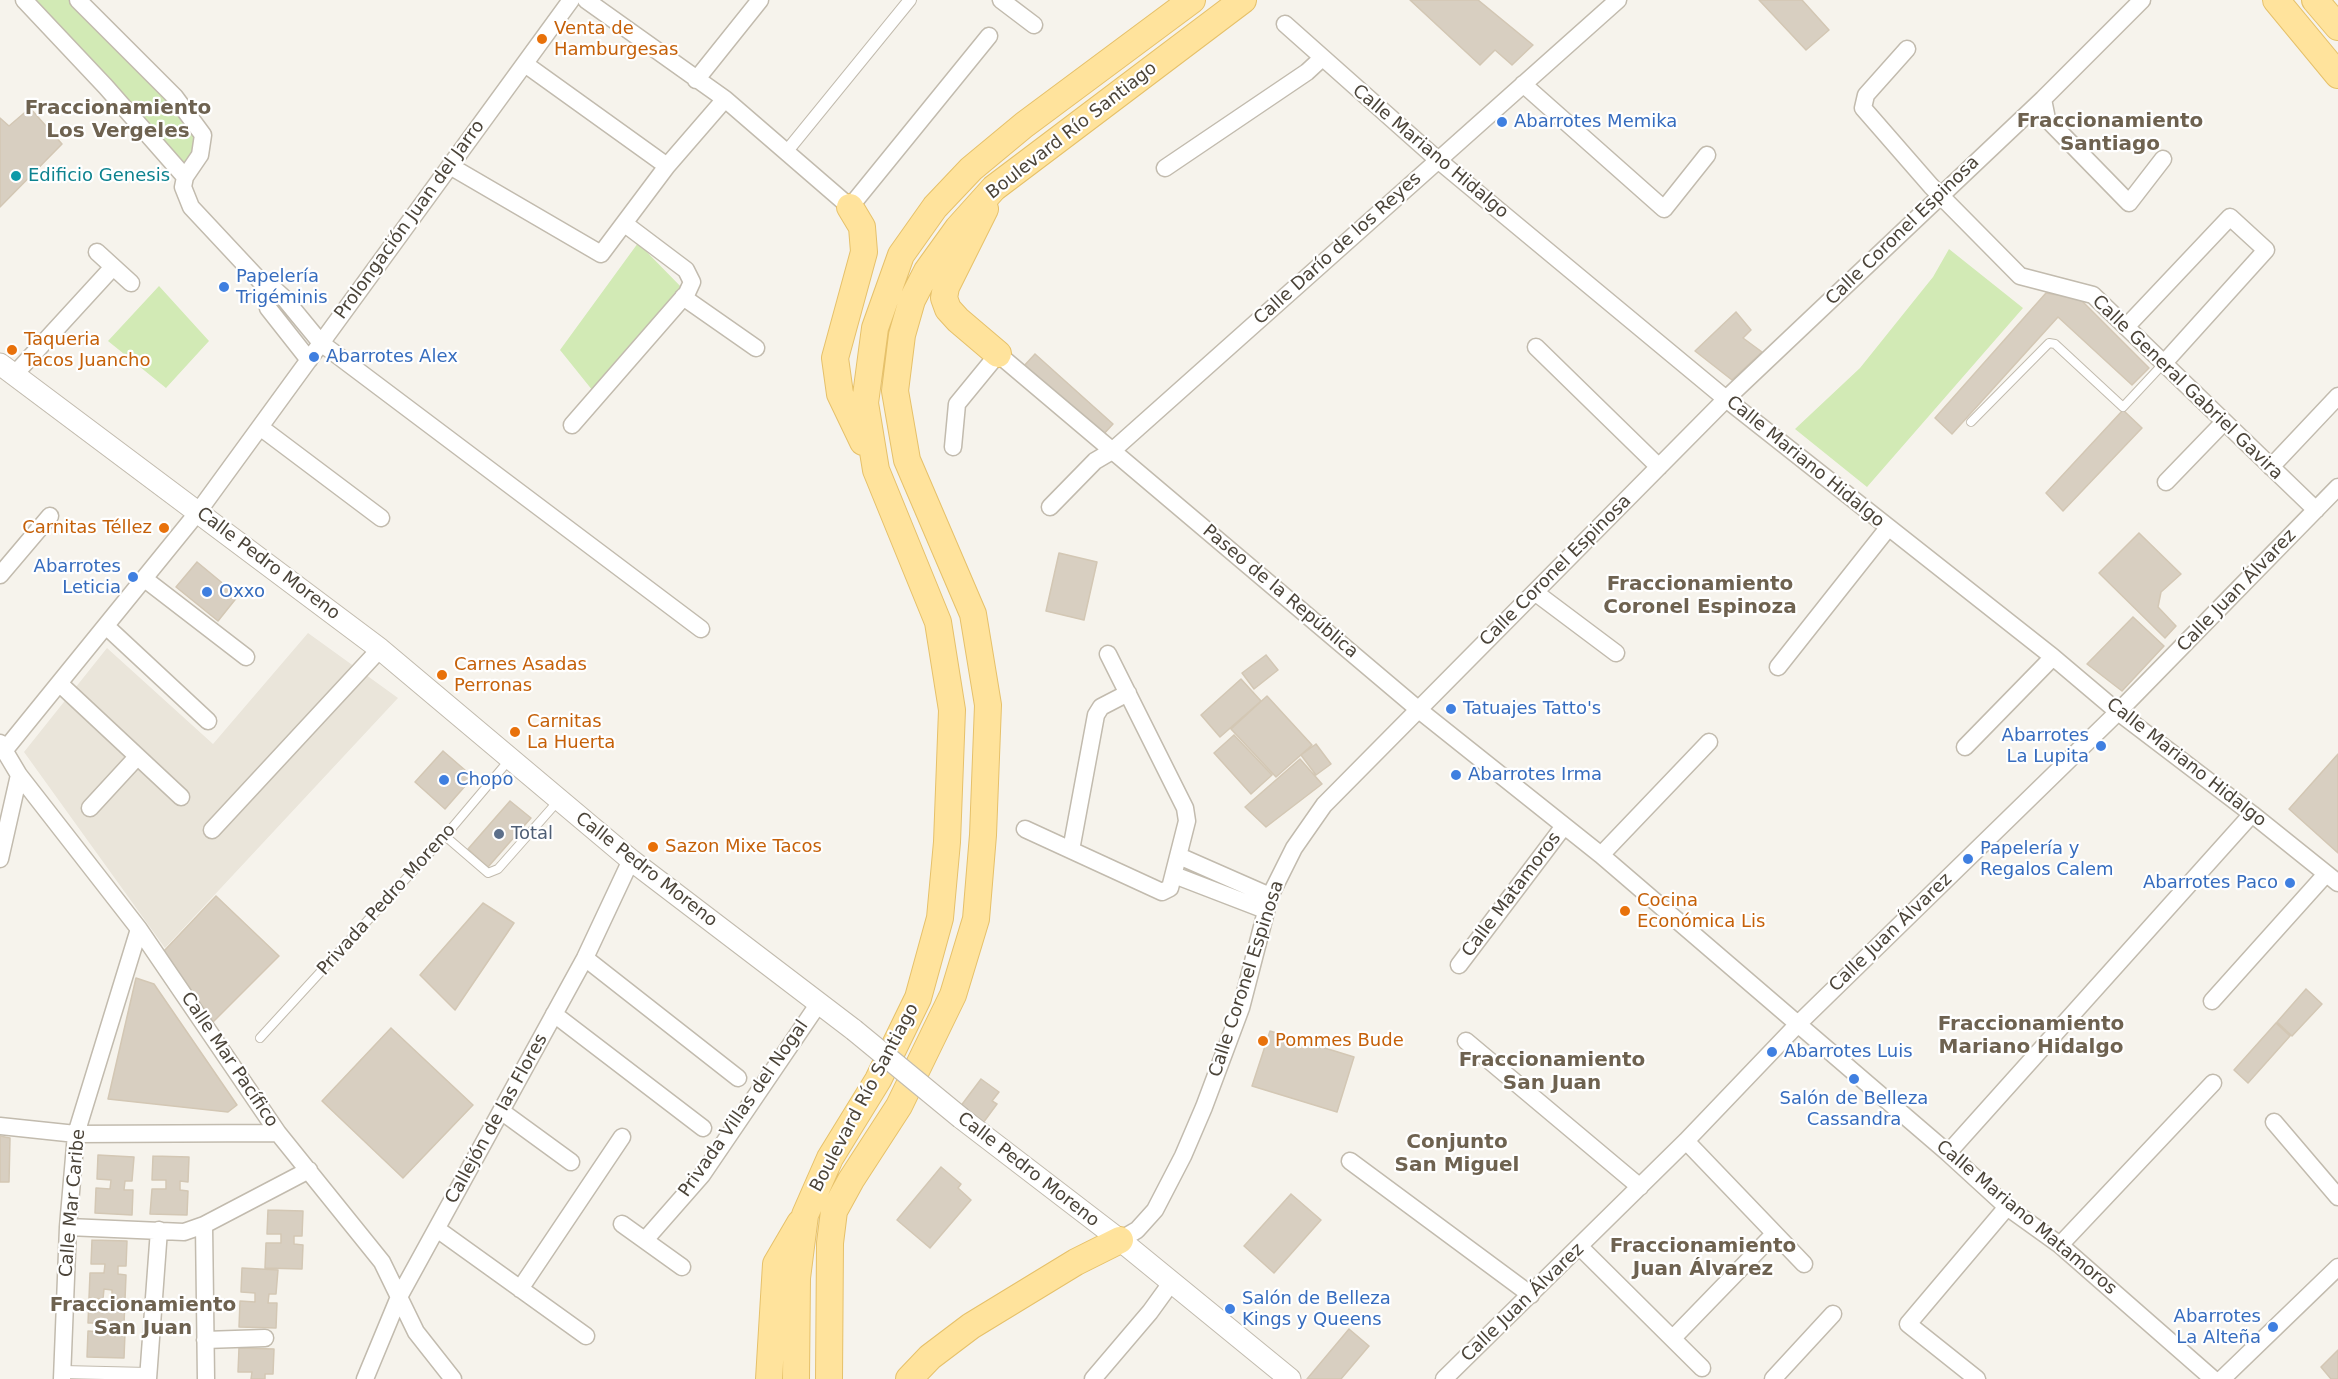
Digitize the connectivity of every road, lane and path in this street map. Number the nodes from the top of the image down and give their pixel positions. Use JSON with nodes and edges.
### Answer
{"nodes":[{"id":1,"x":24,"y":0,"type":"edge"},
{"id":2,"x":78,"y":0,"type":"edge"},
{"id":3,"x":571,"y":0,"type":"edge"},
{"id":4,"x":586,"y":0,"type":"edge"},
{"id":5,"x":760,"y":0,"type":"edge"},
{"id":6,"x":910,"y":0,"type":"edge"},
{"id":7,"x":1001,"y":0,"type":"edge"},
{"id":8,"x":1192,"y":0,"type":"edge"},
{"id":9,"x":1243,"y":0,"type":"edge"},
{"id":10,"x":1618,"y":0,"type":"edge"},
{"id":11,"x":2142,"y":0,"type":"edge"},
{"id":12,"x":2276,"y":0,"type":"edge"},
{"id":13,"x":2315,"y":0,"type":"edge"},
{"id":14,"x":1285,"y":24,"type":"dead end"},
{"id":15,"x":1034,"y":25,"type":"dead end"},
{"id":16,"x":2338,"y":27,"type":"edge"},
{"id":17,"x":989,"y":36,"type":"dead end"},
{"id":18,"x":1907,"y":49,"type":"dead end"},
{"id":19,"x":1322,"y":58,"type":"junction"},
{"id":20,"x":525,"y":64,"type":"junction"},
{"id":21,"x":2338,"y":75,"type":"edge"},
{"id":22,"x":696,"y":80,"type":"junction"},
{"id":23,"x":1523,"y":84,"type":"junction"},
{"id":24,"x":725,"y":99,"type":"junction"},
{"id":25,"x":2043,"y":99,"type":"junction"},
{"id":26,"x":787,"y":151,"type":"junction"},
{"id":27,"x":1707,"y":155,"type":"dead end"},
{"id":28,"x":2163,"y":159,"type":"dead end"},
{"id":29,"x":1438,"y":160,"type":"junction"},
{"id":30,"x":450,"y":165,"type":"junction"},
{"id":31,"x":667,"y":166,"type":"junction"},
{"id":32,"x":1165,"y":168,"type":"dead end"},
{"id":33,"x":185,"y":177,"type":"junction"},
{"id":34,"x":994,"y":188,"type":"junction"},
{"id":35,"x":1940,"y":195,"type":"junction"},
{"id":36,"x":850,"y":207,"type":"junction"},
{"id":37,"x":625,"y":224,"type":"junction"},
{"id":38,"x":97,"y":252,"type":"dead end"},
{"id":39,"x":113,"y":267,"type":"junction"},
{"id":40,"x":131,"y":283,"type":"dead end"},
{"id":41,"x":263,"y":284,"type":"junction"},
{"id":42,"x":683,"y":297,"type":"junction"},
{"id":43,"x":2126,"y":327,"type":"junction"},
{"id":44,"x":321,"y":343,"type":"junction"},
{"id":45,"x":1536,"y":347,"type":"dead end"},
{"id":46,"x":756,"y":348,"type":"dead end"},
{"id":47,"x":998,"y":354,"type":"junction"},
{"id":48,"x":309,"y":360,"type":"junction"},
{"id":49,"x":2164,"y":363,"type":"junction"},
{"id":50,"x":7,"y":369,"type":"edge"},
{"id":51,"x":2338,"y":396,"type":"edge"},
{"id":52,"x":1726,"y":399,"type":"junction"},
{"id":53,"x":1971,"y":422,"type":"dead end"},
{"id":54,"x":2224,"y":422,"type":"junction"},
{"id":55,"x":573,"y":424,"type":"dead end"},
{"id":56,"x":260,"y":427,"type":"junction"},
{"id":57,"x":953,"y":447,"type":"dead end"},
{"id":58,"x":1112,"y":451,"type":"junction"},
{"id":59,"x":1659,"y":466,"type":"junction"},
{"id":60,"x":2271,"y":467,"type":"junction"},
{"id":61,"x":876,"y":470,"type":"junction"},
{"id":62,"x":2166,"y":482,"type":"dead end"},
{"id":63,"x":2338,"y":487,"type":"edge"},
{"id":64,"x":1050,"y":507,"type":"dead end"},
{"id":65,"x":2316,"y":510,"type":"junction"},
{"id":66,"x":198,"y":512,"type":"junction"},
{"id":67,"x":50,"y":516,"type":"dead end"},
{"id":68,"x":381,"y":518,"type":"dead end"},
{"id":69,"x":1887,"y":528,"type":"junction"},
{"id":70,"x":0,"y":575,"type":"edge"},
{"id":71,"x":146,"y":580,"type":"junction"},
{"id":72,"x":1536,"y":593,"type":"junction"},
{"id":73,"x":107,"y":627,"type":"junction"},
{"id":74,"x":701,"y":629,"type":"dead end"},
{"id":75,"x":380,"y":649,"type":"junction"},
{"id":76,"x":1616,"y":653,"type":"dead end"},
{"id":77,"x":1108,"y":654,"type":"dead end"},
{"id":78,"x":246,"y":657,"type":"dead end"},
{"id":79,"x":2053,"y":657,"type":"junction"},
{"id":80,"x":1778,"y":666,"type":"dead end"},
{"id":81,"x":60,"y":684,"type":"junction"},
{"id":82,"x":1128,"y":693,"type":"junction"},
{"id":83,"x":1419,"y":710,"type":"junction"},
{"id":84,"x":2118,"y":712,"type":"junction"},
{"id":85,"x":208,"y":721,"type":"dead end"},
{"id":86,"x":1709,"y":742,"type":"dead end"},
{"id":87,"x":2,"y":747,"type":"edge"},
{"id":88,"x":1965,"y":747,"type":"dead end"},
{"id":89,"x":138,"y":757,"type":"junction"},
{"id":90,"x":510,"y":759,"type":"junction"},
{"id":91,"x":19,"y":775,"type":"junction"},
{"id":92,"x":180,"y":797,"type":"dead end"},
{"id":93,"x":559,"y":800,"type":"junction"},
{"id":94,"x":90,"y":808,"type":"dead end"},
{"id":95,"x":2252,"y":814,"type":"junction"},
{"id":96,"x":1564,"y":826,"type":"junction"},
{"id":97,"x":1026,"y":829,"type":"dead end"},
{"id":98,"x":212,"y":830,"type":"dead end"},
{"id":99,"x":3,"y":831,"type":"edge"},
{"id":100,"x":445,"y":836,"type":"junction"},
{"id":101,"x":1071,"y":850,"type":"junction"},
{"id":102,"x":1601,"y":855,"type":"junction"},
{"id":103,"x":1179,"y":856,"type":"junction"},
{"id":104,"x":0,"y":859,"type":"edge"},
{"id":105,"x":631,"y":860,"type":"junction"},
{"id":106,"x":1174,"y":875,"type":"junction"},
{"id":107,"x":2332,"y":878,"type":"edge"},
{"id":108,"x":1267,"y":903,"type":"junction"},
{"id":109,"x":140,"y":929,"type":"junction"},
{"id":110,"x":585,"y":958,"type":"junction"},
{"id":111,"x":1459,"y":965,"type":"dead end"},
{"id":112,"x":2212,"y":1001,"type":"dead end"},
{"id":113,"x":819,"y":1003,"type":"junction"},
{"id":114,"x":554,"y":1014,"type":"junction"},
{"id":115,"x":1797,"y":1025,"type":"junction"},
{"id":116,"x":260,"y":1038,"type":"dead end"},
{"id":117,"x":1467,"y":1041,"type":"dead end"},
{"id":118,"x":738,"y":1078,"type":"dead end"},
{"id":119,"x":2213,"y":1083,"type":"dead end"},
{"id":120,"x":501,"y":1111,"type":"junction"},
{"id":121,"x":2274,"y":1122,"type":"dead end"},
{"id":122,"x":0,"y":1126,"type":"edge"},
{"id":123,"x":703,"y":1128,"type":"dead end"},
{"id":124,"x":278,"y":1133,"type":"junction"},
{"id":125,"x":76,"y":1134,"type":"junction"},
{"id":126,"x":622,"y":1137,"type":"dead end"},
{"id":127,"x":1686,"y":1142,"type":"junction"},
{"id":128,"x":1948,"y":1153,"type":"junction"},
{"id":129,"x":1350,"y":1161,"type":"dead end"},
{"id":130,"x":571,"y":1162,"type":"dead end"},
{"id":131,"x":309,"y":1170,"type":"junction"},
{"id":132,"x":1640,"y":1187,"type":"junction"},
{"id":133,"x":2338,"y":1197,"type":"edge"},
{"id":134,"x":2007,"y":1207,"type":"junction"},
{"id":135,"x":805,"y":1215,"type":"junction"},
{"id":136,"x":622,"y":1224,"type":"dead end"},
{"id":137,"x":204,"y":1225,"type":"junction"},
{"id":138,"x":68,"y":1227,"type":"junction"},
{"id":139,"x":437,"y":1229,"type":"junction"},
{"id":140,"x":159,"y":1230,"type":"junction"},
{"id":141,"x":1773,"y":1235,"type":"junction"},
{"id":142,"x":645,"y":1240,"type":"junction"},
{"id":143,"x":1120,"y":1240,"type":"junction"},
{"id":144,"x":2060,"y":1245,"type":"junction"},
{"id":145,"x":1580,"y":1247,"type":"junction"},
{"id":146,"x":1804,"y":1264,"type":"dead end"},
{"id":147,"x":2338,"y":1267,"type":"edge"},
{"id":148,"x":682,"y":1268,"type":"dead end"},
{"id":149,"x":1172,"y":1282,"type":"junction"},
{"id":150,"x":520,"y":1289,"type":"junction"},
{"id":151,"x":1531,"y":1294,"type":"junction"},
{"id":152,"x":399,"y":1297,"type":"junction"},
{"id":153,"x":1833,"y":1314,"type":"dead end"},
{"id":154,"x":586,"y":1336,"type":"dead end"},
{"id":155,"x":1674,"y":1337,"type":"junction"},
{"id":156,"x":265,"y":1338,"type":"dead end"},
{"id":157,"x":205,"y":1340,"type":"junction"},
{"id":158,"x":1702,"y":1368,"type":"dead end"},
{"id":159,"x":62,"y":1376,"type":"edge"},
{"id":160,"x":148,"y":1377,"type":"edge"},
{"id":161,"x":206,"y":1379,"type":"edge"},
{"id":162,"x":365,"y":1379,"type":"edge"},
{"id":163,"x":453,"y":1379,"type":"edge"},
{"id":164,"x":770,"y":1379,"type":"edge"},
{"id":165,"x":796,"y":1379,"type":"edge"},
{"id":166,"x":829,"y":1379,"type":"edge"},
{"id":167,"x":909,"y":1379,"type":"edge"},
{"id":168,"x":1093,"y":1379,"type":"edge"},
{"id":169,"x":1290,"y":1379,"type":"edge"},
{"id":170,"x":1444,"y":1379,"type":"edge"},
{"id":171,"x":1773,"y":1379,"type":"edge"},
{"id":172,"x":1977,"y":1379,"type":"edge"},
{"id":173,"x":2213,"y":1379,"type":"edge"},
{"id":174,"x":2222,"y":1379,"type":"edge"}],
"edges":[{"from":1,"to":33,"type":"street"},
{"from":2,"to":33,"type":"street"},
{"from":3,"to":20,"type":"street","name":"Prolongación Juan del Jarro"},
{"from":4,"to":22,"type":"street"},
{"from":5,"to":22,"type":"street"},
{"from":6,"to":26,"type":"street"},
{"from":7,"to":15,"type":"street"},
{"from":8,"to":61,"type":"main road","name":"Boulevard Río Santiago"},
{"from":9,"to":34,"type":"main road","name":"Boulevard Río Santiago"},
{"from":10,"to":23,"type":"street","name":"Calle Darío de los Reyes"},
{"from":11,"to":25,"type":"street","name":"Calle Coronel Espinosa"},
{"from":12,"to":21,"type":"main road"},
{"from":13,"to":16,"type":"main road"},
{"from":14,"to":19,"type":"street","name":"Calle Mariano Hidalgo"},
{"from":17,"to":36,"type":"street"},
{"from":18,"to":35,"type":"street","name":"Calle General Gabriel Gavira"},
{"from":19,"to":29,"type":"street","name":"Calle Mariano Hidalgo"},
{"from":19,"to":32,"type":"street"},
{"from":20,"to":30,"type":"street","name":"Prolongación Juan del Jarro"},
{"from":20,"to":31,"type":"street"},
{"from":22,"to":24,"type":"street"},
{"from":23,"to":27,"type":"street"},
{"from":23,"to":29,"type":"street","name":"Calle Darío de los Reyes"},
{"from":24,"to":26,"type":"street"},
{"from":24,"to":31,"type":"street"},
{"from":25,"to":28,"type":"street"},
{"from":25,"to":35,"type":"street","name":"Calle Coronel Espinosa"},
{"from":26,"to":36,"type":"street"},
{"from":29,"to":52,"type":"street","name":"Calle Mariano Hidalgo"},
{"from":29,"to":58,"type":"street","name":"Calle Darío de los Reyes"},
{"from":30,"to":37,"type":"street"},
{"from":30,"to":44,"type":"street","name":"Prolongación Juan del Jarro"},
{"from":31,"to":37,"type":"street"},
{"from":33,"to":41,"type":"street"},
{"from":34,"to":47,"type":"main road"},
{"from":34,"to":166,"type":"main road","name":"Boulevard Río Santiago"},
{"from":35,"to":43,"type":"street","name":"Calle General Gabriel Gavira"},
{"from":35,"to":52,"type":"street","name":"Calle Coronel Espinosa"},
{"from":36,"to":61,"type":"main road"},
{"from":37,"to":42,"type":"street"},
{"from":38,"to":39,"type":"street"},
{"from":39,"to":40,"type":"street"},
{"from":39,"to":50,"type":"street"},
{"from":41,"to":44,"type":"street"},
{"from":41,"to":48,"type":"street"},
{"from":42,"to":46,"type":"street"},
{"from":42,"to":55,"type":"street"},
{"from":43,"to":49,"type":"street","name":"Calle General Gabriel Gavira"},
{"from":43,"to":49,"type":"street"},
{"from":44,"to":48,"type":"street","name":"Prolongación Juan del Jarro"},
{"from":44,"to":74,"type":"street"},
{"from":45,"to":59,"type":"street"},
{"from":47,"to":57,"type":"street"},
{"from":47,"to":58,"type":"street","name":"Paseo de la República"},
{"from":48,"to":56,"type":"street","name":"Prolongación Juan del Jarro"},
{"from":49,"to":53,"type":"lane"},
{"from":49,"to":54,"type":"street","name":"Calle General Gabriel Gavira"},
{"from":50,"to":66,"type":"street","name":"Calle Pedro Moreno"},
{"from":51,"to":60,"type":"street"},
{"from":52,"to":59,"type":"street","name":"Calle Coronel Espinosa"},
{"from":52,"to":69,"type":"street","name":"Calle Mariano Hidalgo"},
{"from":54,"to":60,"type":"street","name":"Calle General Gabriel Gavira"},
{"from":54,"to":62,"type":"street"},
{"from":56,"to":66,"type":"street","name":"Prolongación Juan del Jarro"},
{"from":56,"to":68,"type":"street"},
{"from":58,"to":64,"type":"street","name":"Calle Darío de los Reyes"},
{"from":58,"to":83,"type":"street","name":"Paseo de la República"},
{"from":59,"to":72,"type":"street","name":"Calle Coronel Espinosa"},
{"from":60,"to":65,"type":"street","name":"Calle General Gabriel Gavira"},
{"from":61,"to":135,"type":"main road","name":"Boulevard Río Santiago"},
{"from":63,"to":65,"type":"street","name":"Calle Juan Álvarez"},
{"from":65,"to":84,"type":"street","name":"Calle Juan Álvarez"},
{"from":66,"to":71,"type":"street","name":"Prolongación Juan del Jarro"},
{"from":66,"to":75,"type":"street","name":"Calle Pedro Moreno"},
{"from":67,"to":70,"type":"street"},
{"from":69,"to":79,"type":"street","name":"Calle Mariano Hidalgo"},
{"from":69,"to":80,"type":"street"},
{"from":71,"to":73,"type":"street","name":"Prolongación Juan del Jarro"},
{"from":71,"to":78,"type":"street"},
{"from":72,"to":76,"type":"street"},
{"from":72,"to":83,"type":"street","name":"Calle Coronel Espinosa"},
{"from":73,"to":81,"type":"street","name":"Prolongación Juan del Jarro"},
{"from":73,"to":85,"type":"street"},
{"from":75,"to":90,"type":"street","name":"Calle Pedro Moreno"},
{"from":75,"to":98,"type":"street"},
{"from":77,"to":82,"type":"street"},
{"from":79,"to":84,"type":"street","name":"Calle Mariano Hidalgo"},
{"from":79,"to":88,"type":"street"},
{"from":81,"to":87,"type":"street","name":"Prolongación Juan del Jarro"},
{"from":81,"to":89,"type":"street"},
{"from":82,"to":101,"type":"street"},
{"from":82,"to":103,"type":"street"},
{"from":83,"to":96,"type":"street","name":"Paseo de la República"},
{"from":83,"to":108,"type":"street","name":"Calle Coronel Espinosa"},
{"from":84,"to":95,"type":"street","name":"Calle Mariano Hidalgo"},
{"from":84,"to":115,"type":"street","name":"Calle Juan Álvarez"},
{"from":86,"to":102,"type":"street"},
{"from":87,"to":91,"type":"street","name":"Calle Mar Pacífico"},
{"from":89,"to":92,"type":"street"},
{"from":89,"to":94,"type":"street"},
{"from":90,"to":93,"type":"street","name":"Calle Pedro Moreno"},
{"from":90,"to":100,"type":"lane","name":"Privada Pedro Moreno"},
{"from":91,"to":99,"type":"street"},
{"from":91,"to":109,"type":"street","name":"Calle Mar Pacífico"},
{"from":93,"to":100,"type":"lane"},
{"from":93,"to":105,"type":"street","name":"Calle Pedro Moreno"},
{"from":95,"to":107,"type":"street","name":"Calle Mariano Hidalgo"},
{"from":95,"to":128,"type":"street"},
{"from":96,"to":102,"type":"street","name":"Calle Mariano Matamoros"},
{"from":96,"to":111,"type":"street","name":"Calle Matamoros"},
{"from":97,"to":101,"type":"street"},
{"from":99,"to":104,"type":"street"},
{"from":100,"to":116,"type":"lane","name":"Privada Pedro Moreno"},
{"from":101,"to":106,"type":"street"},
{"from":102,"to":115,"type":"street","name":"Calle Mariano Matamoros"},
{"from":103,"to":106,"type":"street"},
{"from":103,"to":108,"type":"street"},
{"from":105,"to":110,"type":"street","name":"Callejón de las Flores"},
{"from":105,"to":113,"type":"street","name":"Calle Pedro Moreno"},
{"from":106,"to":108,"type":"street"},
{"from":107,"to":112,"type":"street"},
{"from":108,"to":143,"type":"street","name":"Calle Coronel Espinosa"},
{"from":109,"to":124,"type":"street","name":"Calle Mar Pacífico"},
{"from":109,"to":125,"type":"street","name":"Calle Mar Caribe"},
{"from":110,"to":114,"type":"street","name":"Callejón de las Flores"},
{"from":110,"to":118,"type":"street"},
{"from":113,"to":142,"type":"street","name":"Privada Villas del Nogal"},
{"from":113,"to":143,"type":"street","name":"Calle Pedro Moreno","bridge":true},
{"from":114,"to":120,"type":"street","name":"Callejón de las Flores"},
{"from":114,"to":123,"type":"street"},
{"from":115,"to":127,"type":"street","name":"Calle Juan Álvarez"},
{"from":115,"to":128,"type":"street","name":"Calle Mariano Matamoros"},
{"from":117,"to":132,"type":"street"},
{"from":119,"to":144,"type":"street"},
{"from":120,"to":130,"type":"street"},
{"from":120,"to":139,"type":"street","name":"Callejón de las Flores"},
{"from":121,"to":133,"type":"street"},
{"from":122,"to":125,"type":"street"},
{"from":124,"to":125,"type":"street"},
{"from":124,"to":131,"type":"street","name":"Calle Mar Pacífico"},
{"from":125,"to":138,"type":"street","name":"Calle Mar Caribe"},
{"from":126,"to":150,"type":"street"},
{"from":127,"to":132,"type":"street","name":"Calle Juan Álvarez"},
{"from":127,"to":141,"type":"street"},
{"from":128,"to":134,"type":"street","name":"Calle Mariano Matamoros"},
{"from":129,"to":151,"type":"street"},
{"from":131,"to":137,"type":"street"},
{"from":131,"to":152,"type":"street","name":"Calle Mar Pacífico"},
{"from":132,"to":145,"type":"street","name":"Calle Juan Álvarez"},
{"from":134,"to":144,"type":"street","name":"Calle Mariano Matamoros"},
{"from":134,"to":172,"type":"street"},
{"from":135,"to":164,"type":"main road"},
{"from":135,"to":165,"type":"main road","name":"Boulevard Río Santiago"},
{"from":136,"to":142,"type":"street"},
{"from":137,"to":140,"type":"street"},
{"from":137,"to":157,"type":"street"},
{"from":138,"to":140,"type":"street"},
{"from":138,"to":159,"type":"street","name":"Calle Mar Caribe"},
{"from":139,"to":150,"type":"street"},
{"from":139,"to":152,"type":"street","name":"Callejón de las Flores"},
{"from":140,"to":160,"type":"street"},
{"from":141,"to":146,"type":"street"},
{"from":141,"to":155,"type":"street"},
{"from":142,"to":148,"type":"street"},
{"from":143,"to":149,"type":"street","name":"Calle Pedro Moreno"},
{"from":143,"to":167,"type":"main road"},
{"from":144,"to":173,"type":"street","name":"Calle Mariano Matamoros"},
{"from":145,"to":151,"type":"street","name":"Calle Juan Álvarez"},
{"from":145,"to":155,"type":"street"},
{"from":147,"to":174,"type":"street"},
{"from":149,"to":168,"type":"street"},
{"from":149,"to":169,"type":"street","name":"Calle Pedro Moreno"},
{"from":150,"to":154,"type":"street"},
{"from":151,"to":170,"type":"street","name":"Calle Juan Álvarez"},
{"from":152,"to":162,"type":"street","name":"Callejón de las Flores"},
{"from":152,"to":163,"type":"street","name":"Calle Mar Pacífico"},
{"from":153,"to":171,"type":"street"},
{"from":155,"to":158,"type":"street"},
{"from":156,"to":157,"type":"street"},
{"from":157,"to":161,"type":"street"},
{"from":159,"to":160,"type":"street"}]}
